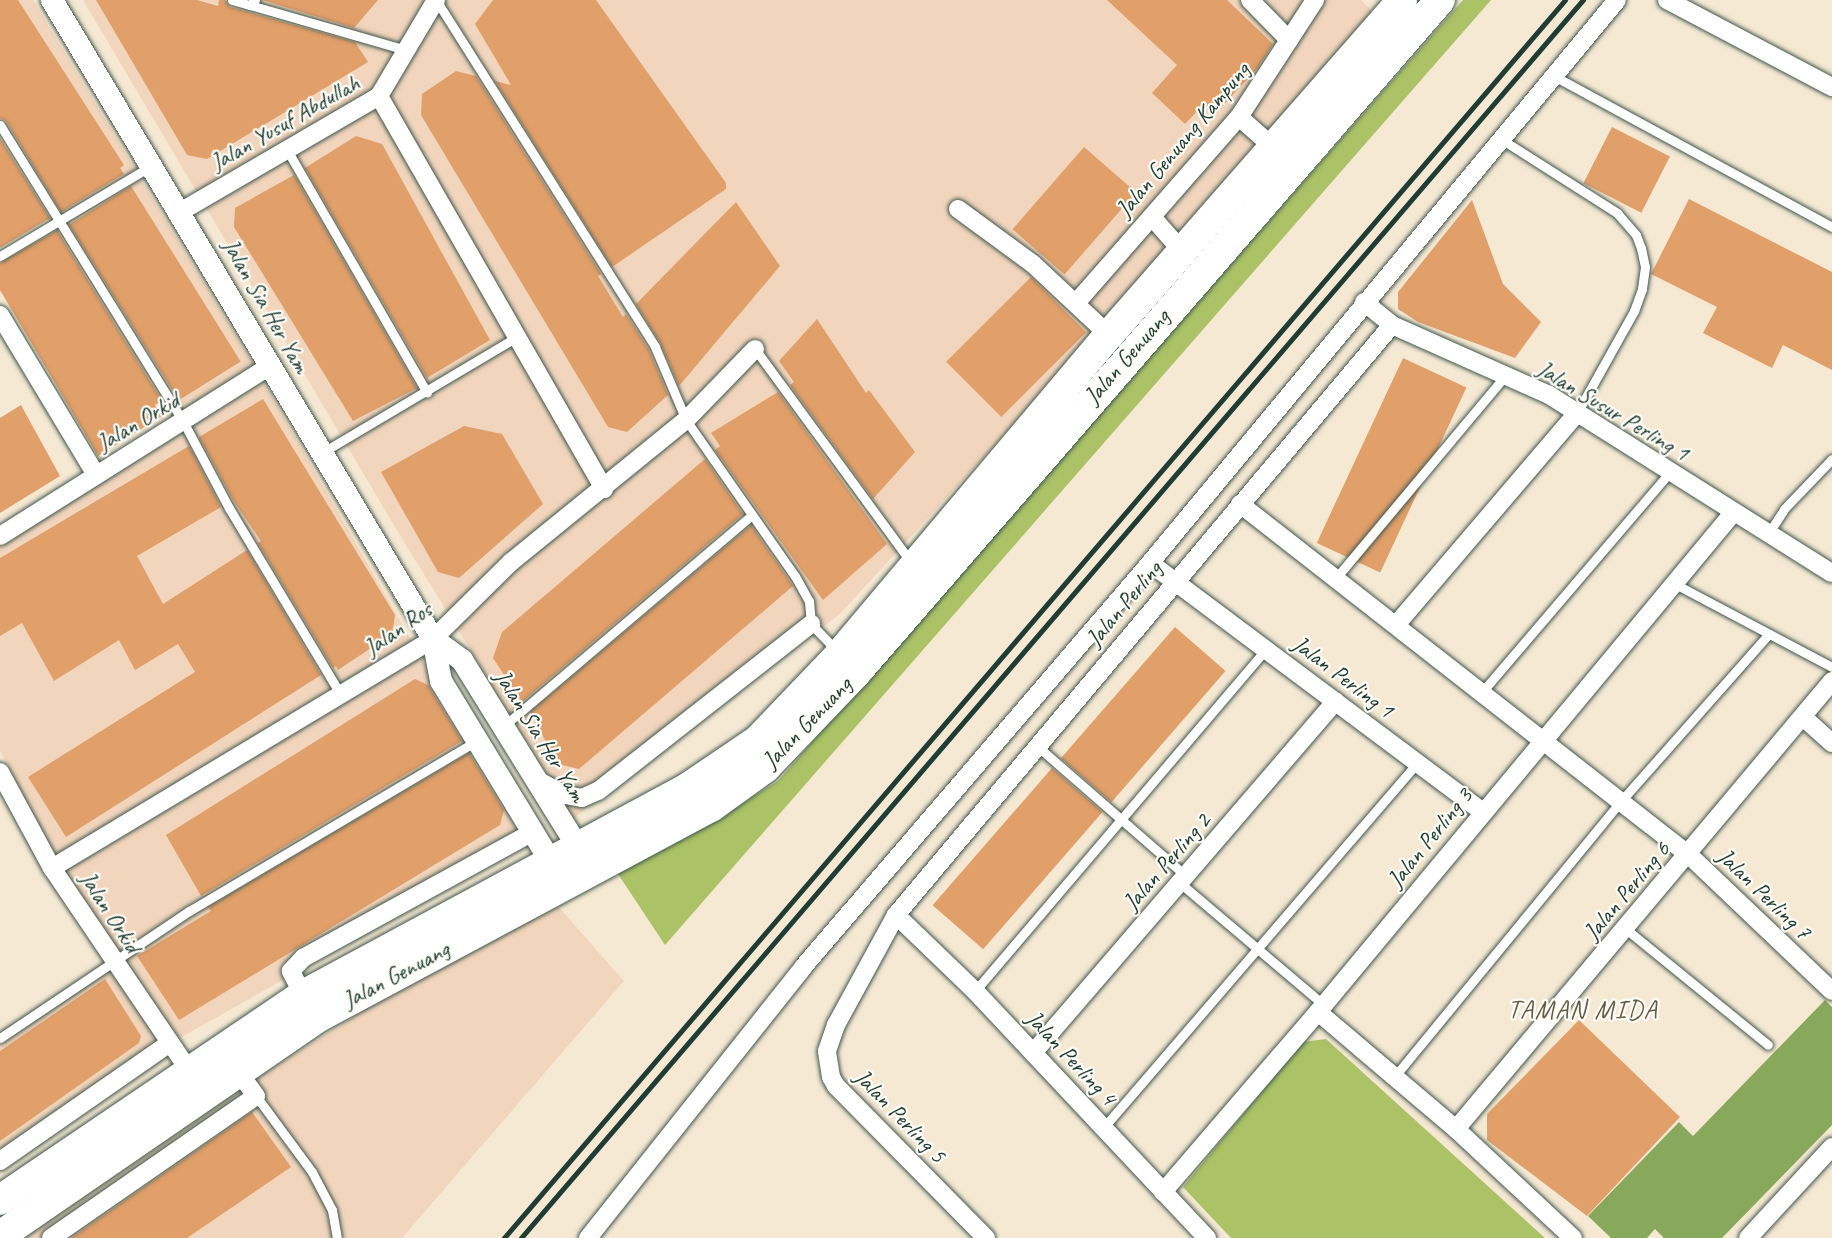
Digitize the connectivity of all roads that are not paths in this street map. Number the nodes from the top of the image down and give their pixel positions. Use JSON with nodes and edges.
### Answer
{"nodes":[{"id":1,"x":52,"y":0,"type":"edge"},
{"id":2,"x":232,"y":0,"type":"edge"},
{"id":3,"x":436,"y":0,"type":"edge"},
{"id":4,"x":1250,"y":0,"type":"edge"},
{"id":5,"x":1316,"y":0,"type":"edge"},
{"id":6,"x":1440,"y":0,"type":"edge"},
{"id":7,"x":1617,"y":0,"type":"edge"},
{"id":8,"x":1667,"y":0,"type":"edge"},
{"id":9,"x":252,"y":2,"type":"edge"},
{"id":10,"x":1391,"y":4,"type":"edge"},
{"id":11,"x":1413,"y":31,"type":"junction"},
{"id":12,"x":1289,"y":40,"type":"junction"},
{"id":13,"x":406,"y":50,"type":"junction"},
{"id":14,"x":1554,"y":76,"type":"junction"},
{"id":15,"x":1832,"y":87,"type":"edge"},
{"id":16,"x":379,"y":96,"type":"junction"},
{"id":17,"x":1239,"y":117,"type":"junction"},
{"id":18,"x":0,"y":125,"type":"edge"},
{"id":19,"x":1501,"y":139,"type":"junction"},
{"id":20,"x":1273,"y":147,"type":"junction"},
{"id":21,"x":287,"y":150,"type":"junction"},
{"id":22,"x":151,"y":166,"type":"junction"},
{"id":23,"x":958,"y":209,"type":"dead end"},
{"id":24,"x":180,"y":212,"type":"junction"},
{"id":25,"x":1152,"y":217,"type":"junction"},
{"id":26,"x":61,"y":221,"type":"junction"},
{"id":27,"x":1832,"y":227,"type":"edge"},
{"id":28,"x":1182,"y":251,"type":"junction"},
{"id":29,"x":0,"y":256,"type":"edge"},
{"id":30,"x":1364,"y":302,"type":"junction"},
{"id":31,"x":1076,"y":303,"type":"junction"},
{"id":32,"x":0,"y":315,"type":"edge"},
{"id":33,"x":1392,"y":325,"type":"junction"},
{"id":34,"x":1109,"y":335,"type":"junction"},
{"id":35,"x":517,"y":337,"type":"junction"},
{"id":36,"x":755,"y":349,"type":"joint"},
{"id":37,"x":270,"y":366,"type":"junction"},
{"id":38,"x":1505,"y":376,"type":"junction"},
{"id":39,"x":427,"y":392,"type":"junction"},
{"id":40,"x":1577,"y":413,"type":"junction"},
{"id":41,"x":686,"y":420,"type":"junction"},
{"id":42,"x":184,"y":423,"type":"junction"},
{"id":43,"x":321,"y":454,"type":"junction"},
{"id":44,"x":1832,"y":459,"type":"edge"},
{"id":45,"x":1670,"y":472,"type":"junction"},
{"id":46,"x":96,"y":475,"type":"junction"},
{"id":47,"x":604,"y":489,"type":"junction"},
{"id":48,"x":1240,"y":504,"type":"junction"},
{"id":49,"x":1733,"y":513,"type":"junction"},
{"id":50,"x":752,"y":515,"type":"junction"},
{"id":51,"x":1768,"y":534,"type":"junction"},
{"id":52,"x":0,"y":536,"type":"edge"},
{"id":53,"x":1150,"y":563,"type":"junction"},
{"id":54,"x":914,"y":566,"type":"junction"},
{"id":55,"x":1832,"y":573,"type":"edge"},
{"id":56,"x":1336,"y":578,"type":"junction"},
{"id":57,"x":1175,"y":581,"type":"junction"},
{"id":58,"x":1677,"y":585,"type":"junction"},
{"id":59,"x":811,"y":624,"type":"junction"},
{"id":60,"x":1396,"y":625,"type":"junction"},
{"id":61,"x":1769,"y":634,"type":"junction"},
{"id":62,"x":433,"y":639,"type":"junction"},
{"id":63,"x":1266,"y":649,"type":"junction"},
{"id":64,"x":840,"y":654,"type":"junction"},
{"id":65,"x":1832,"y":667,"type":"edge"},
{"id":66,"x":1832,"y":681,"type":"edge"},
{"id":67,"x":1482,"y":692,"type":"junction"},
{"id":68,"x":341,"y":695,"type":"junction"},
{"id":69,"x":1336,"y":701,"type":"junction"},
{"id":70,"x":1803,"y":717,"type":"junction"},
{"id":71,"x":502,"y":728,"type":"junction"},
{"id":72,"x":478,"y":740,"type":"junction"},
{"id":73,"x":1542,"y":740,"type":"junction"},
{"id":74,"x":1832,"y":743,"type":"edge"},
{"id":75,"x":1036,"y":745,"type":"junction"},
{"id":76,"x":1418,"y":762,"type":"junction"},
{"id":77,"x":0,"y":772,"type":"edge"},
{"id":78,"x":534,"y":778,"type":"junction"},
{"id":79,"x":1621,"y":801,"type":"junction"},
{"id":80,"x":1482,"y":811,"type":"junction"},
{"id":81,"x":1124,"y":820,"type":"junction"},
{"id":82,"x":535,"y":831,"type":"junction"},
{"id":83,"x":1689,"y":855,"type":"junction"},
{"id":84,"x":584,"y":858,"type":"junction"},
{"id":85,"x":52,"y":868,"type":"junction"},
{"id":86,"x":557,"y":872,"type":"junction"},
{"id":87,"x":1183,"y":879,"type":"junction"},
{"id":88,"x":896,"y":915,"type":"junction"},
{"id":89,"x":1626,"y":929,"type":"junction"},
{"id":90,"x":1257,"y":951,"type":"junction"},
{"id":91,"x":114,"y":961,"type":"junction"},
{"id":92,"x":975,"y":991,"type":"junction"},
{"id":93,"x":1832,"y":991,"type":"edge"},
{"id":94,"x":303,"y":995,"type":"junction"},
{"id":95,"x":1321,"y":1009,"type":"junction"},
{"id":96,"x":0,"y":1038,"type":"edge"},
{"id":97,"x":170,"y":1043,"type":"junction"},
{"id":98,"x":1768,"y":1045,"type":"dead end"},
{"id":99,"x":1034,"y":1053,"type":"junction"},
{"id":100,"x":190,"y":1071,"type":"junction"},
{"id":101,"x":238,"y":1071,"type":"junction"},
{"id":102,"x":1395,"y":1076,"type":"junction"},
{"id":103,"x":256,"y":1096,"type":"junction"},
{"id":104,"x":1104,"y":1127,"type":"junction"},
{"id":105,"x":1456,"y":1129,"type":"junction"},
{"id":106,"x":1832,"y":1147,"type":"edge"},
{"id":107,"x":0,"y":1161,"type":"edge"},
{"id":108,"x":1163,"y":1192,"type":"junction"},
{"id":109,"x":0,"y":1200,"type":"edge"},
{"id":110,"x":4,"y":1232,"type":"edge"},
{"id":111,"x":51,"y":1238,"type":"edge"},
{"id":112,"x":337,"y":1238,"type":"edge"},
{"id":113,"x":588,"y":1238,"type":"edge"},
{"id":114,"x":986,"y":1238,"type":"edge"},
{"id":115,"x":1207,"y":1238,"type":"edge"},
{"id":116,"x":1573,"y":1238,"type":"edge"},
{"id":117,"x":1748,"y":1238,"type":"edge"}],
"edges":[{"from":1,"to":22,"type":"street","name":"Jalan Sia Her Yam"},
{"from":2,"to":9,"type":"lane"},
{"from":3,"to":13,"type":"street","name":"Jalan Yusuf Abdullah"},
{"from":3,"to":41,"type":"lane"},
{"from":4,"to":12,"type":"street"},
{"from":5,"to":12,"type":"street","name":"Jalan Genuang Kampung"},
{"from":6,"to":11,"type":"highway","name":"Jalan Genuang"},
{"from":7,"to":14,"type":"street"},
{"from":8,"to":15,"type":"street"},
{"from":9,"to":13,"type":"lane"},
{"from":10,"to":11,"type":"street"},
{"from":10,"to":20,"type":"highway","name":"Jalan Genuang"},
{"from":11,"to":84,"type":"highway","name":"Jalan Genuang"},
{"from":12,"to":17,"type":"street","name":"Jalan Genuang Kampung"},
{"from":13,"to":16,"type":"street","name":"Jalan Yusuf Abdullah"},
{"from":14,"to":19,"type":"street"},
{"from":14,"to":27,"type":"lane"},
{"from":16,"to":21,"type":"street","name":"Jalan Yusuf Abdullah"},
{"from":16,"to":35,"type":"street"},
{"from":17,"to":20,"type":"street"},
{"from":17,"to":25,"type":"street","name":"Jalan Genuang Kampung"},
{"from":18,"to":26,"type":"lane"},
{"from":19,"to":30,"type":"street"},
{"from":19,"to":40,"type":"lane"},
{"from":20,"to":28,"type":"highway","name":"Jalan Genuang"},
{"from":21,"to":24,"type":"street","name":"Jalan Yusuf Abdullah"},
{"from":21,"to":39,"type":"lane"},
{"from":22,"to":24,"type":"street","name":"Jalan Sia Her Yam"},
{"from":22,"to":26,"type":"lane"},
{"from":23,"to":31,"type":"street"},
{"from":24,"to":37,"type":"street","name":"Jalan Sia Her Yam"},
{"from":25,"to":28,"type":"street"},
{"from":25,"to":31,"type":"street","name":"Jalan Genuang Kampung"},
{"from":26,"to":29,"type":"lane"},
{"from":26,"to":42,"type":"lane"},
{"from":28,"to":34,"type":"highway","name":"Jalan Genuang"},
{"from":30,"to":33,"type":"street","name":"Jalan Susur Perling 1"},
{"from":30,"to":53,"type":"street"},
{"from":31,"to":34,"type":"street"},
{"from":32,"to":46,"type":"street"},
{"from":33,"to":38,"type":"street","name":"Jalan Susur Perling 1"},
{"from":33,"to":48,"type":"street","name":"Jalan Perling"},
{"from":34,"to":54,"type":"highway","name":"Jalan Genuang"},
{"from":35,"to":39,"type":"lane"},
{"from":35,"to":47,"type":"street"},
{"from":36,"to":41,"type":"street","name":"Jalan Ros"},
{"from":36,"to":54,"type":"lane"},
{"from":37,"to":42,"type":"street","name":"Jalan Orkid"},
{"from":37,"to":43,"type":"street","name":"Jalan Sia Her Yam"},
{"from":38,"to":40,"type":"street","name":"Jalan Susur Perling 1"},
{"from":38,"to":56,"type":"lane"},
{"from":39,"to":43,"type":"lane"},
{"from":40,"to":45,"type":"street","name":"Jalan Susur Perling 1"},
{"from":40,"to":60,"type":"street"},
{"from":41,"to":47,"type":"street","name":"Jalan Ros"},
{"from":41,"to":50,"type":"lane"},
{"from":42,"to":46,"type":"street","name":"Jalan Orkid"},
{"from":42,"to":68,"type":"lane"},
{"from":43,"to":62,"type":"street","name":"Jalan Sia Her Yam"},
{"from":44,"to":51,"type":"lane"},
{"from":45,"to":49,"type":"street","name":"Jalan Susur Perling 1"},
{"from":45,"to":67,"type":"lane"},
{"from":46,"to":52,"type":"street","name":"Jalan Orkid"},
{"from":47,"to":62,"type":"street","name":"Jalan Ros"},
{"from":48,"to":56,"type":"street","name":"Jalan Perling 7"},
{"from":48,"to":57,"type":"street","name":"Jalan Perling"},
{"from":49,"to":51,"type":"street","name":"Jalan Susur Perling 1"},
{"from":49,"to":58,"type":"street","name":"Jalan Perling 3"},
{"from":50,"to":59,"type":"lane"},
{"from":50,"to":71,"type":"lane"},
{"from":51,"to":55,"type":"street","name":"Jalan Susur Perling 1"},
{"from":53,"to":57,"type":"street","name":"Jalan Perling 1"},
{"from":53,"to":113,"type":"street"},
{"from":54,"to":64,"type":"highway","name":"Jalan Genuang"},
{"from":56,"to":60,"type":"street","name":"Jalan Perling 7"},
{"from":57,"to":63,"type":"street","name":"Jalan Perling 1"},
{"from":57,"to":75,"type":"street","name":"Jalan Perling"},
{"from":58,"to":61,"type":"lane"},
{"from":58,"to":73,"type":"street","name":"Jalan Perling 3"},
{"from":59,"to":64,"type":"lane"},
{"from":59,"to":78,"type":"street"},
{"from":60,"to":67,"type":"street","name":"Jalan Perling 7"},
{"from":61,"to":65,"type":"lane"},
{"from":61,"to":79,"type":"lane"},
{"from":62,"to":68,"type":"street","name":"Jalan Ros"},
{"from":62,"to":71,"type":"street","name":"Jalan Sia Her Yam"},
{"from":62,"to":72,"type":"street","name":"Jalan Sia Her Yam"},
{"from":63,"to":69,"type":"street","name":"Jalan Perling 1"},
{"from":63,"to":81,"type":"lane"},
{"from":64,"to":84,"type":"highway","name":"Jalan Genuang"},
{"from":66,"to":70,"type":"street","name":"Jalan Perling 6"},
{"from":67,"to":73,"type":"street","name":"Jalan Perling 7"},
{"from":68,"to":85,"type":"street","name":"Jalan Ros"},
{"from":69,"to":76,"type":"street","name":"Jalan Perling 1"},
{"from":69,"to":87,"type":"street","name":"Jalan Perling 2"},
{"from":70,"to":74,"type":"street"},
{"from":70,"to":83,"type":"street","name":"Jalan Perling 6"},
{"from":71,"to":78,"type":"street","name":"Jalan Sia Her Yam"},
{"from":72,"to":82,"type":"street","name":"Jalan Sia Her Yam"},
{"from":72,"to":91,"type":"lane"},
{"from":73,"to":79,"type":"street","name":"Jalan Perling 7"},
{"from":73,"to":80,"type":"street","name":"Jalan Perling 3"},
{"from":75,"to":81,"type":"lane"},
{"from":75,"to":88,"type":"street","name":"Jalan Perling"},
{"from":76,"to":80,"type":"street","name":"Jalan Perling 1"},
{"from":76,"to":90,"type":"lane"},
{"from":77,"to":85,"type":"street","name":"Jalan Orkid"},
{"from":78,"to":84,"type":"street","name":"Jalan Sia Her Yam"},
{"from":79,"to":83,"type":"street","name":"Jalan Perling 7"},
{"from":79,"to":102,"type":"lane"},
{"from":80,"to":95,"type":"street","name":"Jalan Perling 3"},
{"from":81,"to":87,"type":"lane"},
{"from":81,"to":92,"type":"lane"},
{"from":82,"to":86,"type":"street","name":"Jalan Sia Her Yam"},
{"from":82,"to":94,"type":"street"},
{"from":83,"to":89,"type":"street","name":"Jalan Perling 6"},
{"from":83,"to":93,"type":"street","name":"Jalan Perling 7"},
{"from":84,"to":86,"type":"highway","name":"Jalan Genuang"},
{"from":85,"to":91,"type":"street","name":"Jalan Orkid"},
{"from":86,"to":94,"type":"highway","name":"Jalan Genuang"},
{"from":86,"to":101,"type":"highway","name":"Jalan Genuang"},
{"from":87,"to":90,"type":"lane"},
{"from":87,"to":99,"type":"street","name":"Jalan Perling 2"},
{"from":88,"to":92,"type":"street","name":"Jalan Perling 4"},
{"from":88,"to":114,"type":"street","name":"Jalan Perling 5"},
{"from":89,"to":98,"type":"lane"},
{"from":89,"to":105,"type":"street","name":"Jalan Perling 6"},
{"from":90,"to":95,"type":"lane"},
{"from":90,"to":104,"type":"lane"},
{"from":91,"to":96,"type":"lane"},
{"from":91,"to":97,"type":"street","name":"Jalan Orkid"},
{"from":92,"to":99,"type":"street","name":"Jalan Perling 4"},
{"from":94,"to":100,"type":"highway","name":"Jalan Genuang"},
{"from":95,"to":102,"type":"street"},
{"from":95,"to":108,"type":"street","name":"Jalan Perling 3"},
{"from":97,"to":100,"type":"street","name":"Jalan Orkid"},
{"from":97,"to":107,"type":"street"},
{"from":99,"to":104,"type":"street","name":"Jalan Perling 4"},
{"from":100,"to":109,"type":"highway","name":"Jalan Genuang"},
{"from":101,"to":103,"type":"street"},
{"from":101,"to":110,"type":"highway","name":"Jalan Genuang"},
{"from":102,"to":105,"type":"street"},
{"from":103,"to":111,"type":"street"},
{"from":103,"to":112,"type":"lane"},
{"from":104,"to":108,"type":"street","name":"Jalan Perling 4"},
{"from":105,"to":116,"type":"street"},
{"from":106,"to":117,"type":"street"},
{"from":108,"to":115,"type":"street","name":"Jalan Perling 4"}]}
